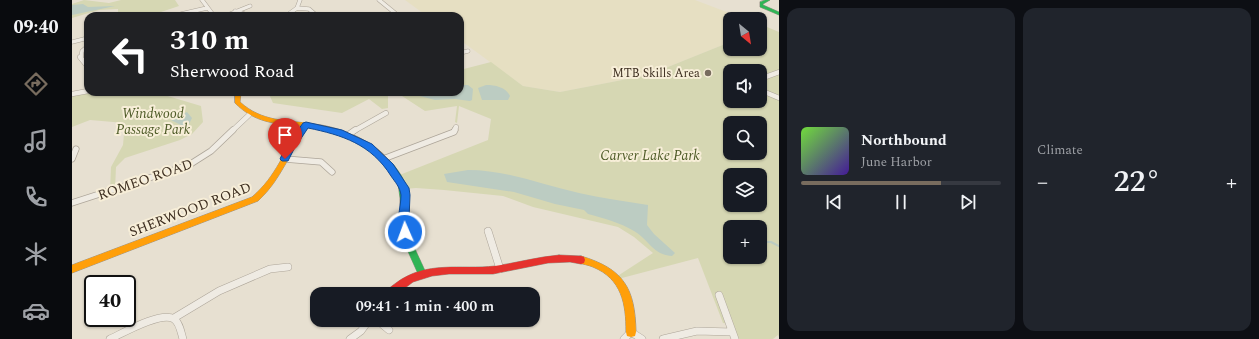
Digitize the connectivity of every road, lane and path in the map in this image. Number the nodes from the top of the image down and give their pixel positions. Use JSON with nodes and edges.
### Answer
{"nodes":[{"id":1,"x":202,"y":0,"type":"edge"},
{"id":2,"x":300,"y":0,"type":"edge"},
{"id":3,"x":379,"y":0,"type":"edge"},
{"id":4,"x":768,"y":0,"type":"edge"},
{"id":5,"x":250,"y":6,"type":"dead end"},
{"id":6,"x":207,"y":8,"type":"junction"},
{"id":7,"x":297,"y":8,"type":"junction"},
{"id":8,"x":235,"y":11,"type":"joint"},
{"id":9,"x":190,"y":12,"type":"edge"},
{"id":10,"x":209,"y":12,"type":"edge"},
{"id":11,"x":238,"y":12,"type":"edge"},
{"id":12,"x":292,"y":12,"type":"edge"},
{"id":13,"x":312,"y":12,"type":"edge"},
{"id":14,"x":395,"y":12,"type":"edge"},
{"id":15,"x":779,"y":14,"type":"edge"},
{"id":16,"x":84,"y":39,"type":"edge"},
{"id":17,"x":72,"y":42,"type":"edge"},
{"id":18,"x":84,"y":49,"type":"edge"},
{"id":19,"x":468,"y":51,"type":"dead end"},
{"id":20,"x":464,"y":52,"type":"edge"},
{"id":21,"x":84,"y":62,"type":"edge"},
{"id":22,"x":779,"y":72,"type":"edge"},
{"id":23,"x":767,"y":76,"type":"edge"},
{"id":24,"x":84,"y":92,"type":"edge"},
{"id":25,"x":767,"y":93,"type":"edge"},
{"id":26,"x":72,"y":94,"type":"edge"},
{"id":27,"x":236,"y":96,"type":"edge"},
{"id":28,"x":779,"y":98,"type":"edge"},
{"id":29,"x":386,"y":113,"type":"dead end"},
{"id":30,"x":249,"y":115,"type":"junction"},
{"id":31,"x":306,"y":125,"type":"junction"},
{"id":32,"x":456,"y":126,"type":"dead end"},
{"id":33,"x":348,"y":136,"type":"junction"},
{"id":34,"x":76,"y":149,"type":"dead end"},
{"id":35,"x":72,"y":159,"type":"edge"},
{"id":36,"x":285,"y":159,"type":"junction"},
{"id":37,"x":383,"y":159,"type":"junction"},
{"id":38,"x":332,"y":172,"type":"dead end"},
{"id":39,"x":72,"y":203,"type":"edge"},
{"id":40,"x":488,"y":231,"type":"dead end"},
{"id":41,"x":288,"y":267,"type":"dead end"},
{"id":42,"x":72,"y":269,"type":"edge"},
{"id":43,"x":500,"y":269,"type":"junction"},
{"id":44,"x":422,"y":273,"type":"junction"},
{"id":45,"x":398,"y":287,"type":"edge"},
{"id":46,"x":719,"y":295,"type":"dead end"},
{"id":47,"x":174,"y":318,"type":"junction"},
{"id":48,"x":363,"y":327,"type":"edge"},
{"id":49,"x":385,"y":327,"type":"edge"},
{"id":50,"x":389,"y":330,"type":"dead end"},
{"id":51,"x":631,"y":332,"type":"junction"},
{"id":52,"x":734,"y":336,"type":"edge"},
{"id":53,"x":110,"y":339,"type":"edge"},
{"id":54,"x":183,"y":339,"type":"edge"},
{"id":55,"x":350,"y":339,"type":"edge"},
{"id":56,"x":624,"y":339,"type":"edge"},
{"id":57,"x":642,"y":339,"type":"edge"},
{"id":58,"x":663,"y":339,"type":"edge"}],
"edges":[{"from":1,"to":6,"type":"street"},
{"from":2,"to":7,"type":"street"},
{"from":3,"to":14,"type":"street"},
{"from":4,"to":15,"type":"street"},
{"from":5,"to":8,"type":"street"},
{"from":6,"to":9,"type":"street"},
{"from":6,"to":10,"type":"street"},
{"from":7,"to":12,"type":"street"},
{"from":7,"to":13,"type":"street"},
{"from":8,"to":11,"type":"street"},
{"from":16,"to":17,"type":"street"},
{"from":18,"to":21,"type":"street"},
{"from":19,"to":20,"type":"street"},
{"from":22,"to":23,"type":"street"},
{"from":24,"to":26,"type":"street"},
{"from":25,"to":28,"type":"street"},
{"from":27,"to":30,"type":"street"},
{"from":29,"to":33,"type":"street"},
{"from":30,"to":31,"type":"street"},
{"from":30,"to":39,"type":"street","name":"ROMEO ROAD"},
{"from":31,"to":33,"type":"street"},
{"from":31,"to":36,"type":"street","name":"SHERWOOD ROAD"},
{"from":32,"to":37,"type":"street"},
{"from":33,"to":37,"type":"street"},
{"from":34,"to":35,"type":"street"},
{"from":36,"to":38,"type":"street"},
{"from":36,"to":42,"type":"street","name":"SHERWOOD ROAD"},
{"from":37,"to":44,"type":"street"},
{"from":40,"to":43,"type":"street"},
{"from":41,"to":47,"type":"street"},
{"from":43,"to":44,"type":"street"},
{"from":43,"to":51,"type":"street"},
{"from":44,"to":45,"type":"street"},
{"from":46,"to":52,"type":"street"},
{"from":47,"to":53,"type":"street"},
{"from":47,"to":54,"type":"street"},
{"from":48,"to":55,"type":"street"},
{"from":49,"to":50,"type":"street"},
{"from":51,"to":56,"type":"street"},
{"from":51,"to":57,"type":"street"},
{"from":52,"to":58,"type":"street"}]}
